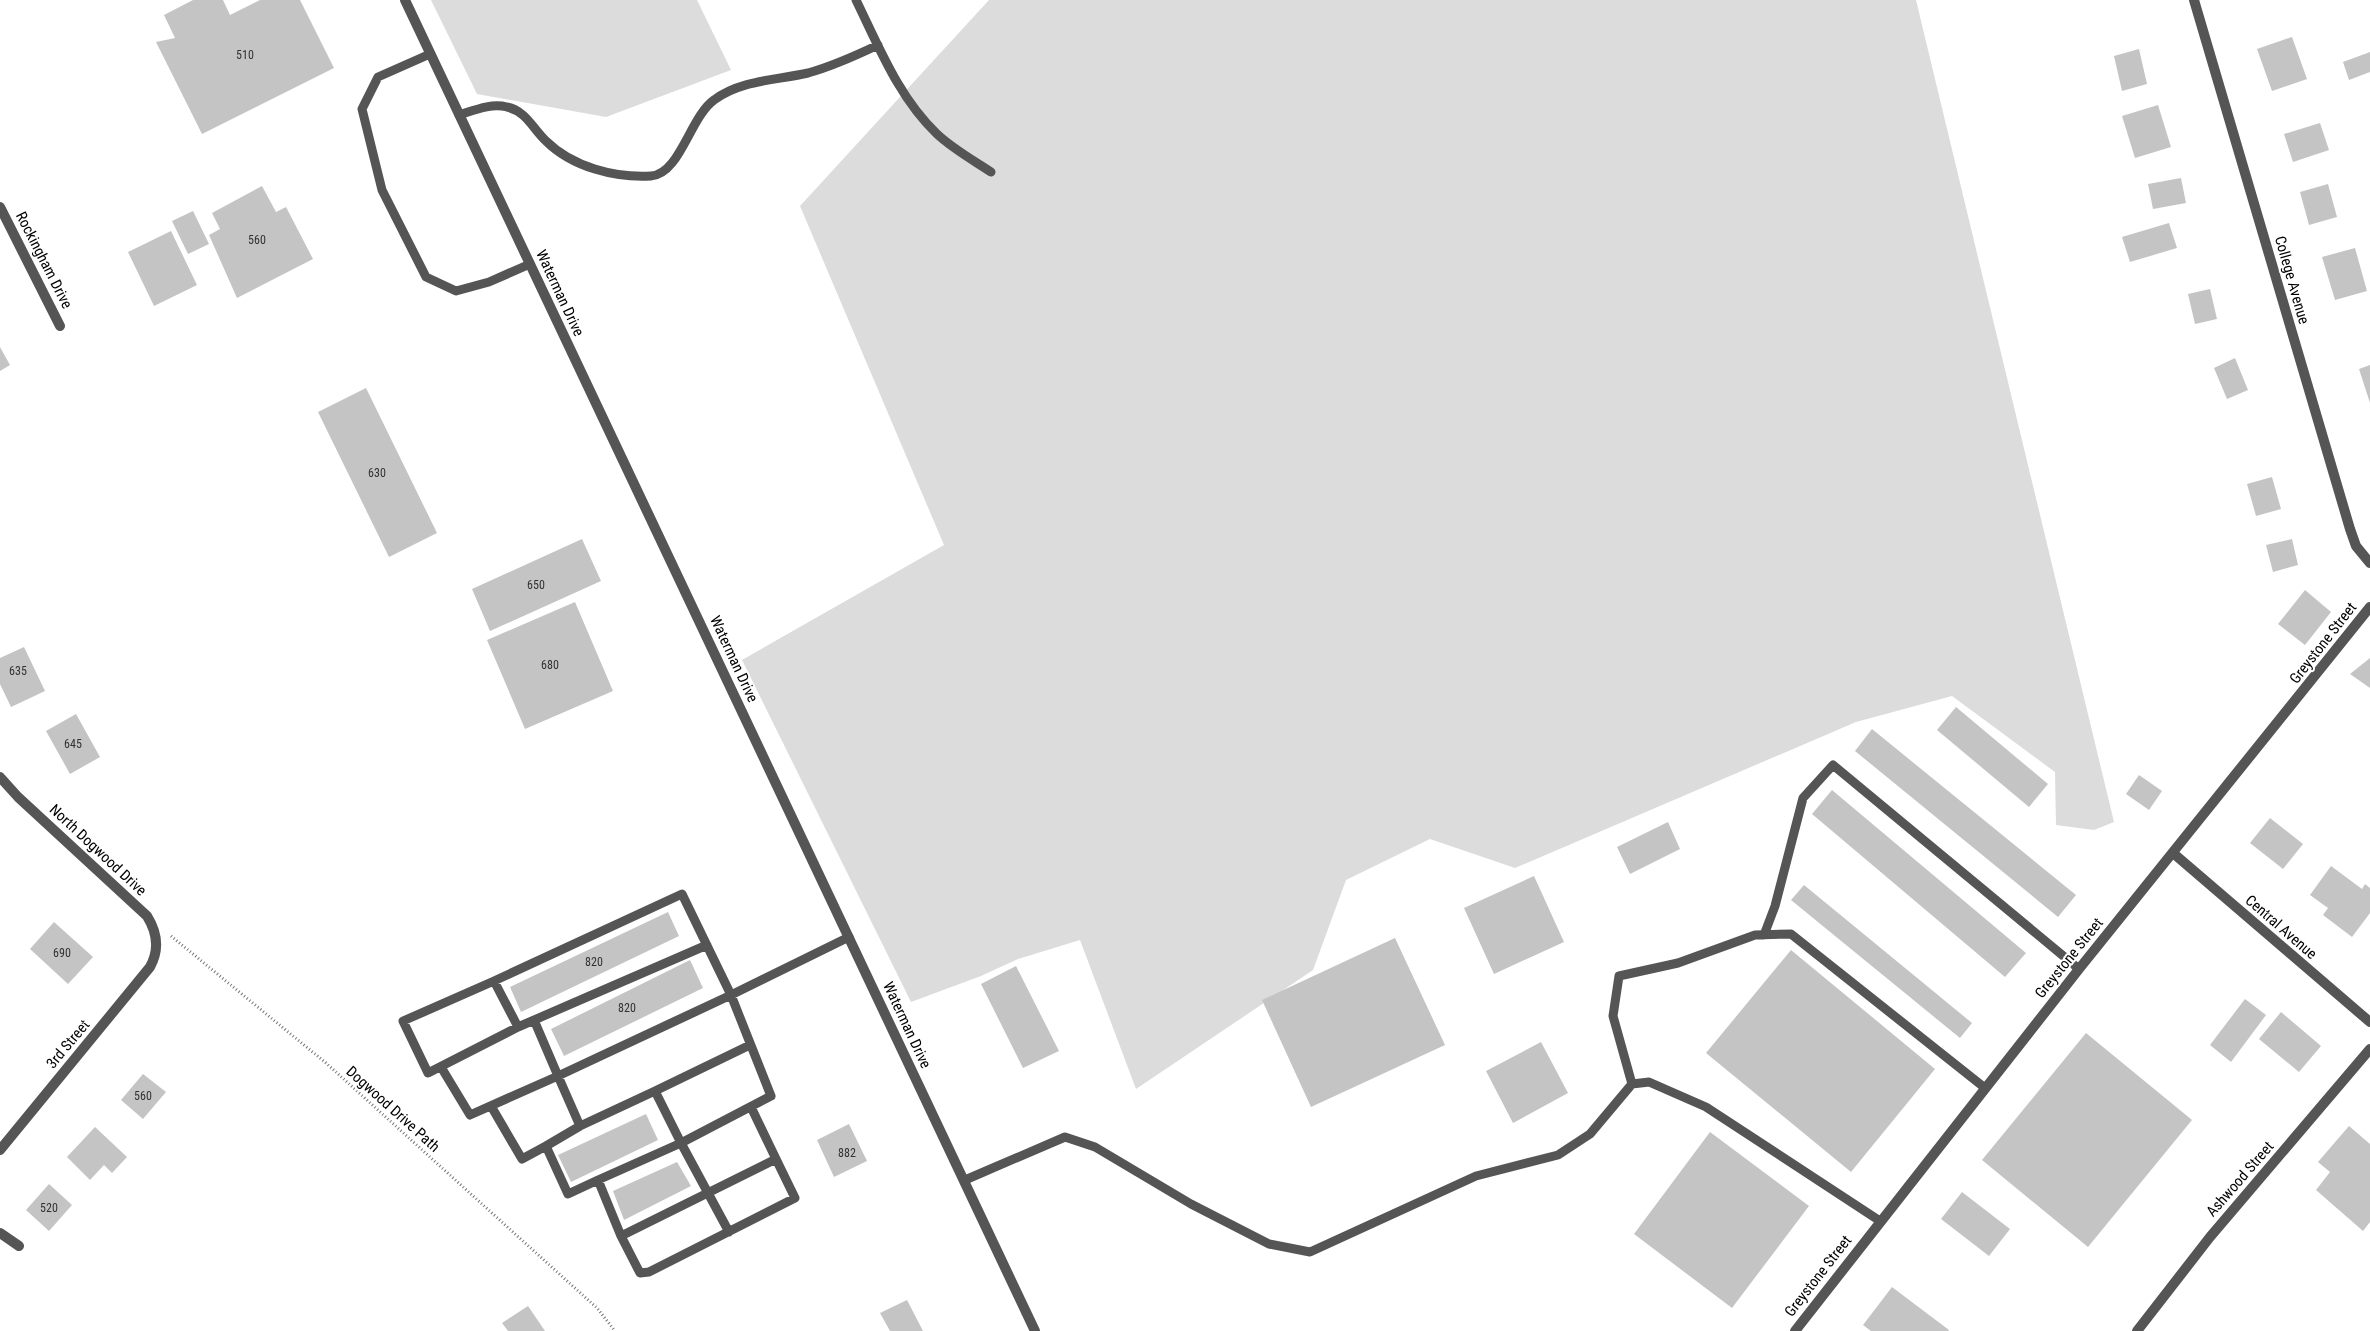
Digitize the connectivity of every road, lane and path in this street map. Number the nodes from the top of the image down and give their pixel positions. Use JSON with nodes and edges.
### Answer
{"nodes":[{"id":1,"x":404,"y":0,"type":"edge"},
{"id":2,"x":856,"y":0,"type":"edge"},
{"id":3,"x":2194,"y":0,"type":"edge"},
{"id":4,"x":878,"y":45,"type":"junction"},
{"id":5,"x":430,"y":54,"type":"junction"},
{"id":6,"x":459,"y":115,"type":"junction"},
{"id":7,"x":991,"y":172,"type":"dead end"},
{"id":8,"x":0,"y":207,"type":"edge"},
{"id":9,"x":530,"y":264,"type":"junction"},
{"id":10,"x":60,"y":326,"type":"dead end"},
{"id":11,"x":2370,"y":563,"type":"edge"},
{"id":12,"x":2370,"y":607,"type":"edge"},
{"id":13,"x":0,"y":777,"type":"edge"},
{"id":14,"x":2173,"y":853,"type":"junction"},
{"id":15,"x":169,"y":934,"type":"dead end"},
{"id":16,"x":1764,"y":935,"type":"junction"},
{"id":17,"x":849,"y":937,"type":"junction"},
{"id":18,"x":707,"y":945,"type":"junction"},
{"id":19,"x":155,"y":954,"type":"joint"},
{"id":20,"x":2079,"y":969,"type":"junction"},
{"id":21,"x":494,"y":981,"type":"junction"},
{"id":22,"x":731,"y":995,"type":"junction"},
{"id":23,"x":534,"y":1020,"type":"junction"},
{"id":24,"x":2370,"y":1022,"type":"edge"},
{"id":25,"x":518,"y":1027,"type":"junction"},
{"id":26,"x":750,"y":1045,"type":"junction"},
{"id":27,"x":2370,"y":1050,"type":"edge"},
{"id":28,"x":441,"y":1067,"type":"junction"},
{"id":29,"x":558,"y":1076,"type":"junction"},
{"id":30,"x":1632,"y":1084,"type":"junction"},
{"id":31,"x":1985,"y":1088,"type":"junction"},
{"id":32,"x":655,"y":1091,"type":"junction"},
{"id":33,"x":491,"y":1106,"type":"junction"},
{"id":34,"x":751,"y":1107,"type":"junction"},
{"id":35,"x":580,"y":1126,"type":"junction"},
{"id":36,"x":681,"y":1143,"type":"junction"},
{"id":37,"x":546,"y":1146,"type":"junction"},
{"id":38,"x":0,"y":1150,"type":"edge"},
{"id":39,"x":776,"y":1159,"type":"junction"},
{"id":40,"x":598,"y":1180,"type":"junction"},
{"id":41,"x":965,"y":1180,"type":"junction"},
{"id":42,"x":708,"y":1194,"type":"junction"},
{"id":43,"x":1880,"y":1221,"type":"junction"},
{"id":44,"x":728,"y":1232,"type":"junction"},
{"id":45,"x":0,"y":1233,"type":"edge"},
{"id":46,"x":621,"y":1236,"type":"junction"},
{"id":47,"x":19,"y":1246,"type":"dead end"},
{"id":48,"x":615,"y":1331,"type":"edge"},
{"id":49,"x":1035,"y":1331,"type":"edge"},
{"id":50,"x":1795,"y":1331,"type":"edge"},
{"id":51,"x":2137,"y":1331,"type":"edge"}],
"edges":[{"from":1,"to":5,"type":"street","name":"Waterman Drive"},
{"from":2,"to":4,"type":"lane"},
{"from":3,"to":11,"type":"street","name":"College Avenue"},
{"from":4,"to":6,"type":"lane"},
{"from":4,"to":7,"type":"lane"},
{"from":5,"to":6,"type":"street","name":"Waterman Drive"},
{"from":5,"to":9,"type":"lane"},
{"from":6,"to":9,"type":"street","name":"Waterman Drive"},
{"from":8,"to":10,"type":"street","name":"Rockingham Drive"},
{"from":9,"to":17,"type":"street","name":"Waterman Drive"},
{"from":12,"to":14,"type":"street","name":"Greystone Street"},
{"from":13,"to":19,"type":"street","name":"North Dogwood Drive"},
{"from":14,"to":20,"type":"street","name":"Greystone Street"},
{"from":14,"to":24,"type":"street","name":"Central Avenue"},
{"from":15,"to":48,"type":"path","name":"Dogwood Drive Path"},
{"from":16,"to":20,"type":"lane"},
{"from":16,"to":30,"type":"lane"},
{"from":16,"to":31,"type":"lane"},
{"from":17,"to":22,"type":"lane"},
{"from":17,"to":41,"type":"street","name":"Waterman Drive"},
{"from":18,"to":21,"type":"lane"},
{"from":18,"to":22,"type":"lane"},
{"from":18,"to":23,"type":"lane"},
{"from":19,"to":38,"type":"street","name":"3rd Street"},
{"from":20,"to":31,"type":"street","name":"Greystone Street"},
{"from":21,"to":25,"type":"lane"},
{"from":21,"to":28,"type":"lane"},
{"from":22,"to":26,"type":"lane"},
{"from":22,"to":29,"type":"lane"},
{"from":23,"to":25,"type":"lane"},
{"from":23,"to":29,"type":"lane"},
{"from":25,"to":28,"type":"lane"},
{"from":26,"to":32,"type":"lane"},
{"from":26,"to":34,"type":"lane"},
{"from":27,"to":51,"type":"street","name":"Ashwood Street"},
{"from":28,"to":33,"type":"lane"},
{"from":29,"to":33,"type":"lane"},
{"from":29,"to":35,"type":"lane"},
{"from":30,"to":41,"type":"lane"},
{"from":30,"to":43,"type":"lane"},
{"from":31,"to":43,"type":"street","name":"Greystone Street"},
{"from":32,"to":35,"type":"lane"},
{"from":32,"to":36,"type":"lane"},
{"from":33,"to":37,"type":"lane"},
{"from":34,"to":36,"type":"lane"},
{"from":34,"to":39,"type":"lane"},
{"from":35,"to":37,"type":"lane"},
{"from":36,"to":40,"type":"lane"},
{"from":36,"to":42,"type":"lane"},
{"from":37,"to":40,"type":"lane"},
{"from":39,"to":42,"type":"lane"},
{"from":39,"to":44,"type":"lane"},
{"from":40,"to":46,"type":"lane"},
{"from":41,"to":49,"type":"street","name":"Waterman Drive"},
{"from":42,"to":44,"type":"lane"},
{"from":42,"to":46,"type":"lane"},
{"from":43,"to":50,"type":"street","name":"Greystone Street"},
{"from":44,"to":46,"type":"lane"},
{"from":45,"to":47,"type":"street"}]}
